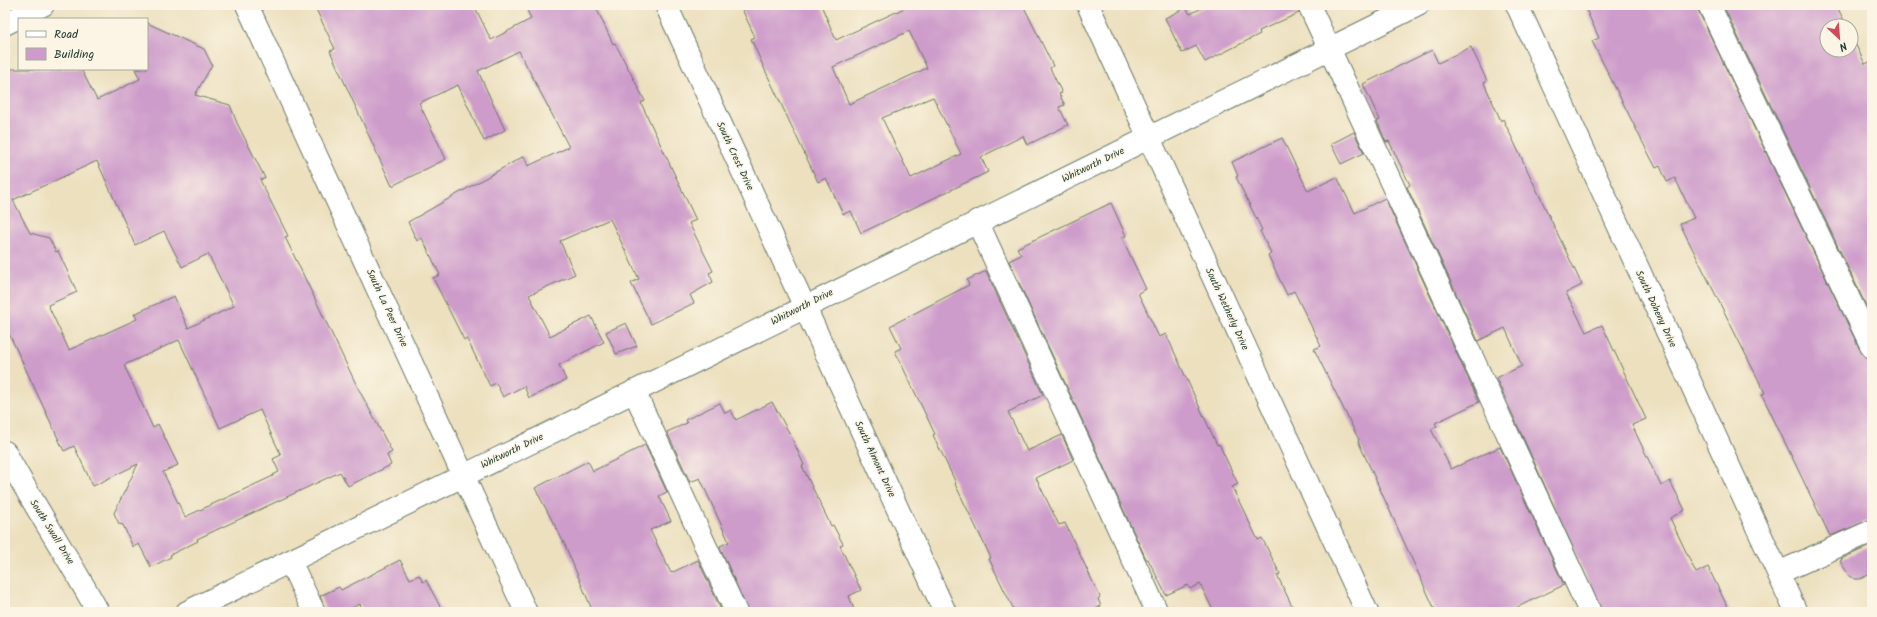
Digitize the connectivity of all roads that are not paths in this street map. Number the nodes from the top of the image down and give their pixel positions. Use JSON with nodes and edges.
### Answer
{"nodes":[{"id":1,"x":43,"y":5,"type":"edge"},
{"id":2,"x":248,"y":5,"type":"edge"},
{"id":3,"x":666,"y":5,"type":"edge"},
{"id":4,"x":1088,"y":5,"type":"edge"},
{"id":5,"x":1309,"y":5,"type":"edge"},
{"id":6,"x":1418,"y":5,"type":"edge"},
{"id":7,"x":1517,"y":5,"type":"edge"},
{"id":8,"x":1709,"y":5,"type":"edge"},
{"id":9,"x":13,"y":15,"type":"edge"},
{"id":10,"x":1329,"y":49,"type":"junction"},
{"id":11,"x":1149,"y":138,"type":"junction"},
{"id":12,"x":976,"y":221,"type":"junction"},
{"id":13,"x":804,"y":306,"type":"junction"},
{"id":14,"x":1872,"y":347,"type":"edge"},
{"id":15,"x":634,"y":391,"type":"junction"},
{"id":16,"x":5,"y":452,"type":"edge"},
{"id":17,"x":463,"y":475,"type":"junction"},
{"id":18,"x":1872,"y":531,"type":"edge"},
{"id":19,"x":290,"y":561,"type":"junction"},
{"id":20,"x":1778,"y":573,"type":"junction"},
{"id":21,"x":98,"y":612,"type":"edge"},
{"id":22,"x":187,"y":612,"type":"edge"},
{"id":23,"x":314,"y":612,"type":"edge"},
{"id":24,"x":526,"y":612,"type":"edge"},
{"id":25,"x":736,"y":612,"type":"edge"},
{"id":26,"x":945,"y":612,"type":"edge"},
{"id":27,"x":1157,"y":612,"type":"edge"},
{"id":28,"x":1367,"y":612,"type":"edge"},
{"id":29,"x":1590,"y":612,"type":"edge"},
{"id":30,"x":1796,"y":612,"type":"edge"}],
"edges":[{"from":1,"to":9,"type":"street"},
{"from":2,"to":17,"type":"street","name":"South La Peer Drive"},
{"from":3,"to":13,"type":"street","name":"South Crest Drive"},
{"from":4,"to":11,"type":"street","name":"South Wetherly Drive"},
{"from":5,"to":10,"type":"street"},
{"from":6,"to":10,"type":"street","name":"Whitworth Drive"},
{"from":7,"to":20,"type":"street","name":"South Doheny Drive"},
{"from":8,"to":14,"type":"street"},
{"from":10,"to":11,"type":"street","name":"Whitworth Drive"},
{"from":10,"to":29,"type":"street"},
{"from":11,"to":12,"type":"street","name":"Whitworth Drive"},
{"from":11,"to":28,"type":"street","name":"South Wetherly Drive"},
{"from":12,"to":13,"type":"street","name":"Whitworth Drive"},
{"from":12,"to":27,"type":"street"},
{"from":13,"to":15,"type":"street","name":"Whitworth Drive"},
{"from":13,"to":26,"type":"street","name":"South Almont Drive"},
{"from":15,"to":17,"type":"street","name":"Whitworth Drive"},
{"from":15,"to":25,"type":"street"},
{"from":16,"to":21,"type":"street","name":"South Swall Drive"},
{"from":17,"to":19,"type":"street","name":"Whitworth Drive"},
{"from":17,"to":24,"type":"street","name":"South La Peer Drive"},
{"from":18,"to":20,"type":"street"},
{"from":19,"to":22,"type":"street","name":"Whitworth Drive"},
{"from":19,"to":23,"type":"street"},
{"from":20,"to":30,"type":"street","name":"South Doheny Drive"}]}
